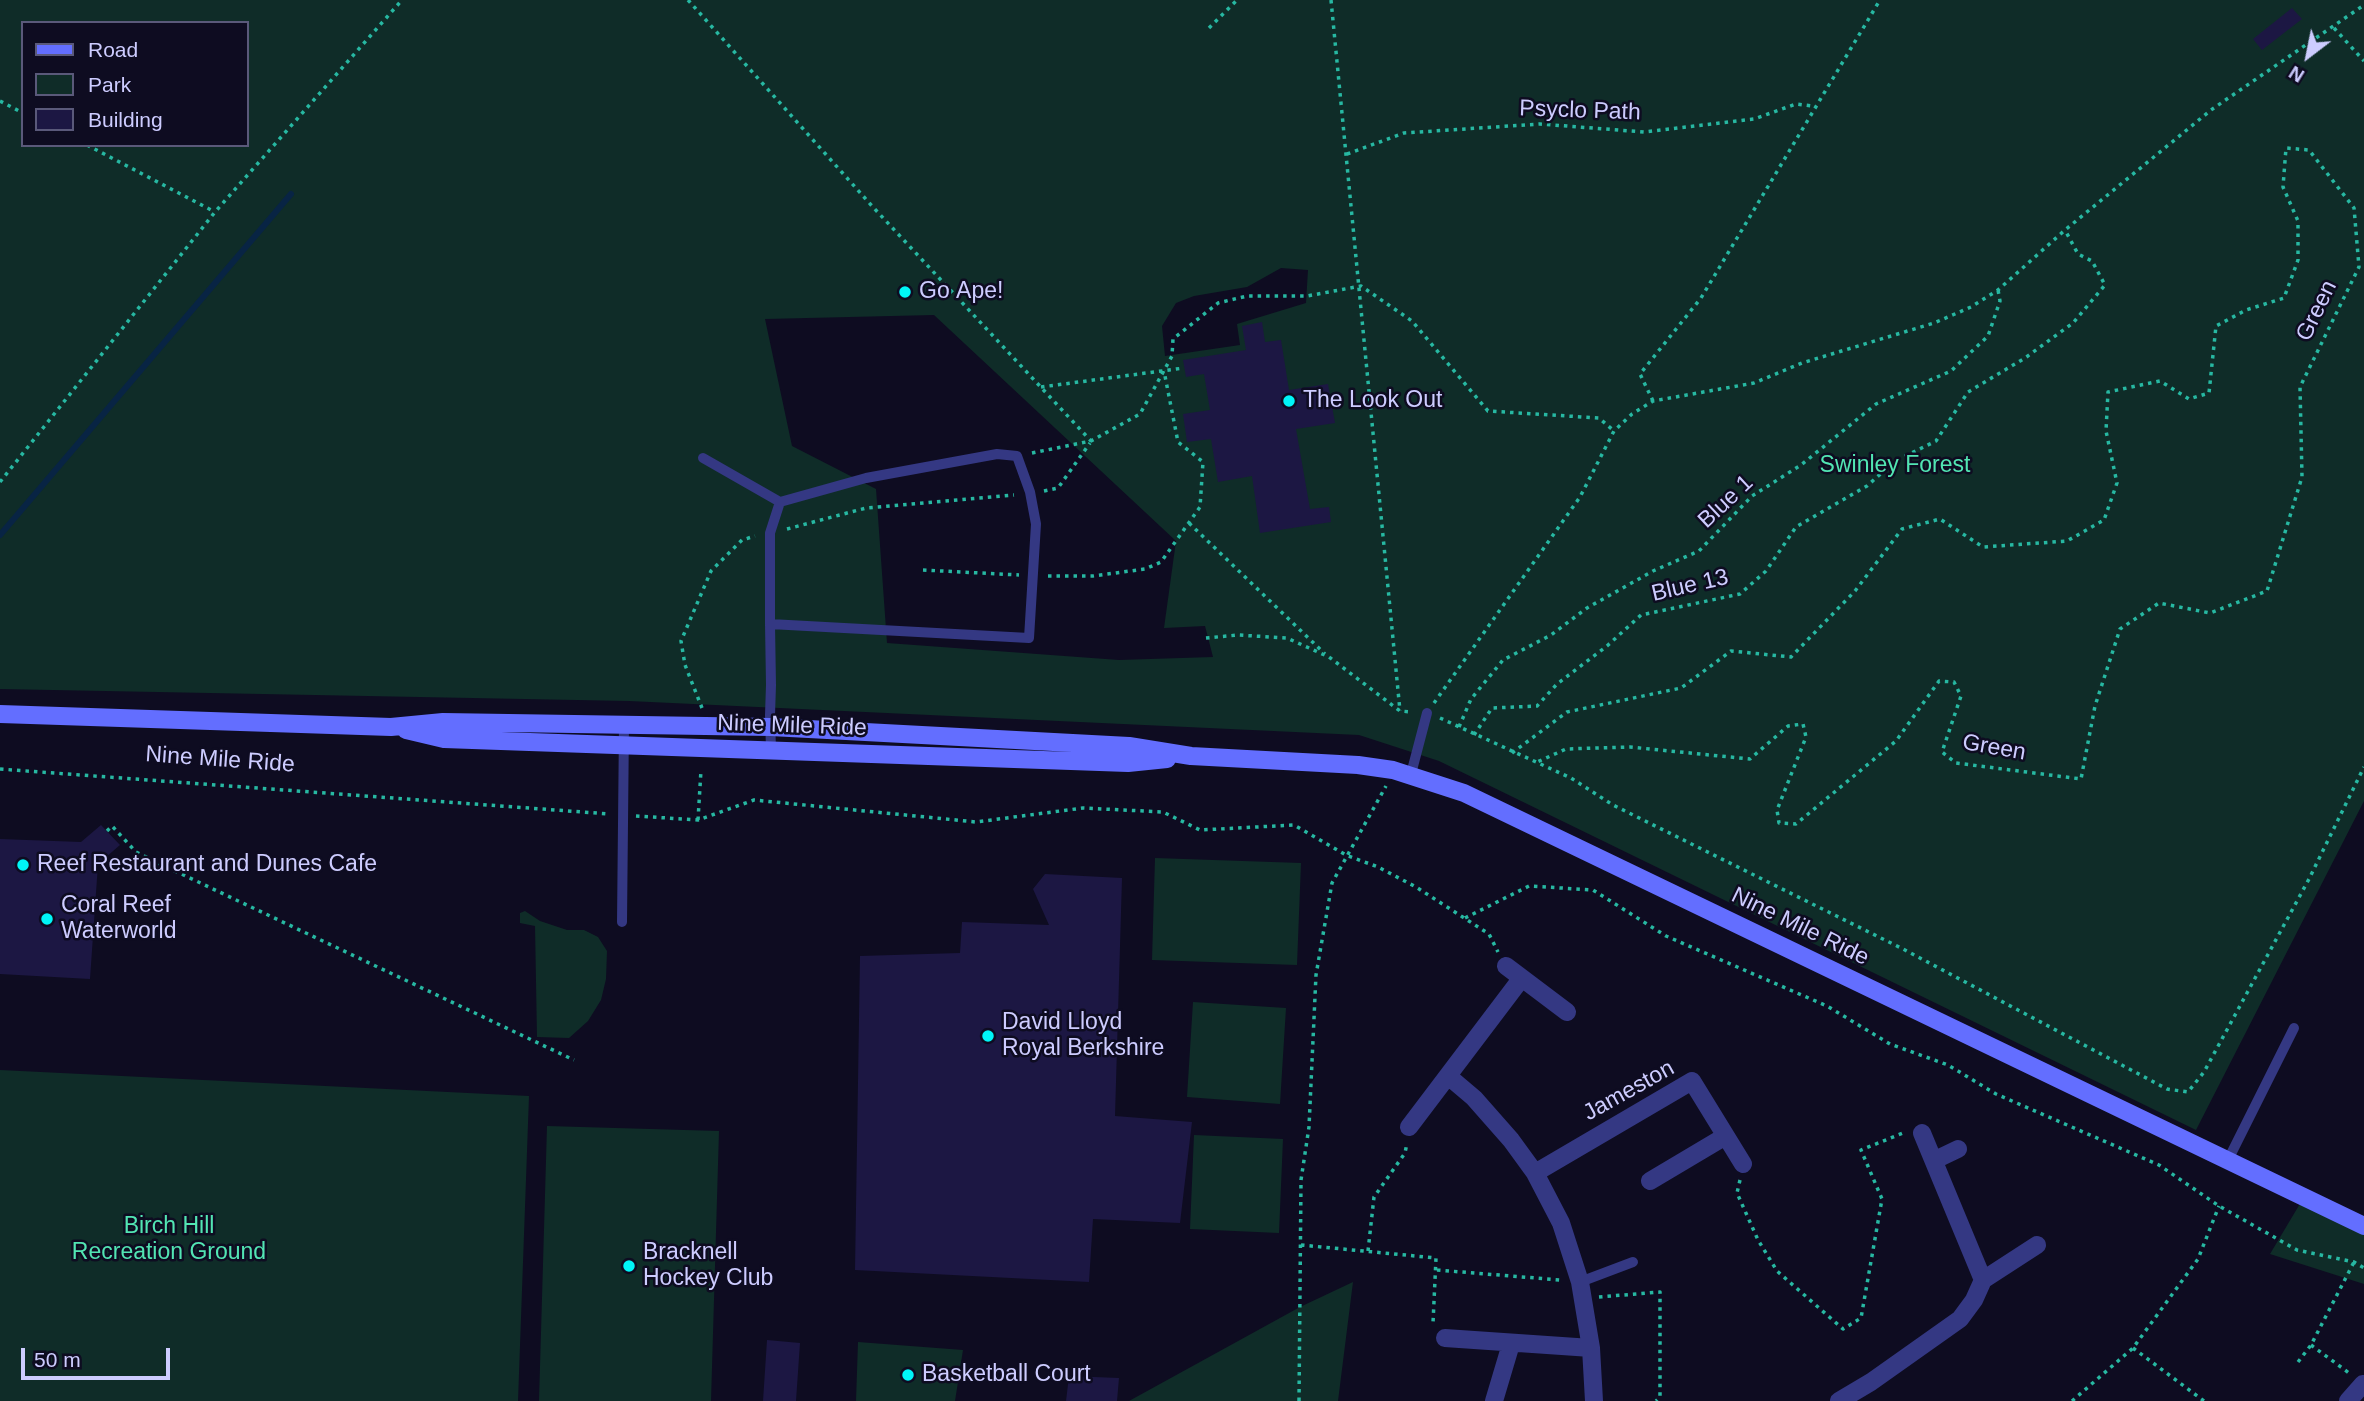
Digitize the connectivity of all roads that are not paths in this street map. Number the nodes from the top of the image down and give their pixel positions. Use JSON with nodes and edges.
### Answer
{"nodes":[{"id":1,"x":703,"y":458,"type":"dead end"},
{"id":2,"x":780,"y":502,"type":"junction"},
{"id":3,"x":770,"y":624,"type":"junction"},
{"id":4,"x":0,"y":713,"type":"edge"},
{"id":5,"x":1427,"y":713,"type":"road end"},
{"id":6,"x":624,"y":724,"type":"junction"},
{"id":7,"x":391,"y":727,"type":"junction"},
{"id":8,"x":771,"y":727,"type":"junction"},
{"id":9,"x":624,"y":744,"type":"junction"},
{"id":10,"x":771,"y":750,"type":"junction"},
{"id":11,"x":1191,"y":756,"type":"junction"},
{"id":12,"x":1411,"y":774,"type":"junction"},
{"id":13,"x":622,"y":922,"type":"dead end"},
{"id":14,"x":1506,"y":966,"type":"road end"},
{"id":15,"x":1521,"y":979,"type":"junction"},
{"id":16,"x":1567,"y":1012,"type":"dead end"},
{"id":17,"x":2294,"y":1028,"type":"dead end"},
{"id":18,"x":1448,"y":1076,"type":"junction"},
{"id":19,"x":1409,"y":1127,"type":"road end"},
{"id":20,"x":1922,"y":1133,"type":"road end"},
{"id":21,"x":1724,"y":1137,"type":"junction"},
{"id":22,"x":1958,"y":1149,"type":"dead end"},
{"id":23,"x":1935,"y":1160,"type":"junction"},
{"id":24,"x":2228,"y":1160,"type":"junction"},
{"id":25,"x":1743,"y":1164,"type":"road end"},
{"id":26,"x":1535,"y":1173,"type":"junction"},
{"id":27,"x":1650,"y":1181,"type":"dead end"},
{"id":28,"x":2364,"y":1226,"type":"edge"},
{"id":29,"x":2037,"y":1245,"type":"dead end"},
{"id":30,"x":1633,"y":1262,"type":"dead end"},
{"id":31,"x":1983,"y":1280,"type":"junction"},
{"id":32,"x":1581,"y":1290,"type":"junction"},
{"id":33,"x":1445,"y":1338,"type":"road end"},
{"id":34,"x":1511,"y":1344,"type":"junction"},
{"id":35,"x":1591,"y":1348,"type":"junction"},
{"id":36,"x":2363,"y":1384,"type":"edge"},
{"id":37,"x":1494,"y":1401,"type":"edge"},
{"id":38,"x":1594,"y":1401,"type":"edge"},
{"id":39,"x":1839,"y":1401,"type":"edge"},
{"id":40,"x":2348,"y":1401,"type":"edge"}],
"edges":[{"from":1,"to":2,"type":"lane"},
{"from":2,"to":3,"type":"lane"},
{"from":2,"to":3,"type":"lane"},
{"from":3,"to":8,"type":"lane"},
{"from":4,"to":7,"type":"main road","name":"Nine Mile Ride"},
{"from":5,"to":12,"type":"lane"},
{"from":6,"to":7,"type":"main road","name":"Nine Mile Ride"},
{"from":6,"to":8,"type":"main road","name":"Nine Mile Ride"},
{"from":6,"to":9,"type":"lane"},
{"from":7,"to":9,"type":"main road","name":"Nine Mile Ride"},
{"from":8,"to":10,"type":"lane"},
{"from":8,"to":11,"type":"main road","name":"Nine Mile Ride"},
{"from":9,"to":10,"type":"main road","name":"Nine Mile Ride"},
{"from":9,"to":13,"type":"lane"},
{"from":10,"to":11,"type":"main road","name":"Nine Mile Ride"},
{"from":11,"to":12,"type":"main road","name":"Nine Mile Ride"},
{"from":12,"to":24,"type":"main road","name":"Nine Mile Ride"},
{"from":14,"to":15,"type":"street"},
{"from":15,"to":16,"type":"street"},
{"from":15,"to":18,"type":"street"},
{"from":17,"to":24,"type":"lane"},
{"from":18,"to":19,"type":"street"},
{"from":18,"to":26,"type":"street"},
{"from":20,"to":23,"type":"street"},
{"from":21,"to":25,"type":"street","name":"Jameston"},
{"from":21,"to":26,"type":"street","name":"Jameston"},
{"from":21,"to":27,"type":"street"},
{"from":22,"to":23,"type":"street"},
{"from":23,"to":31,"type":"street"},
{"from":24,"to":28,"type":"main road","name":"Nine Mile Ride"},
{"from":26,"to":32,"type":"street"},
{"from":29,"to":31,"type":"street"},
{"from":30,"to":32,"type":"lane"},
{"from":31,"to":39,"type":"street"},
{"from":32,"to":35,"type":"street"},
{"from":33,"to":34,"type":"street"},
{"from":34,"to":35,"type":"street"},
{"from":34,"to":37,"type":"street"},
{"from":35,"to":38,"type":"street"},
{"from":36,"to":40,"type":"street"}]}
